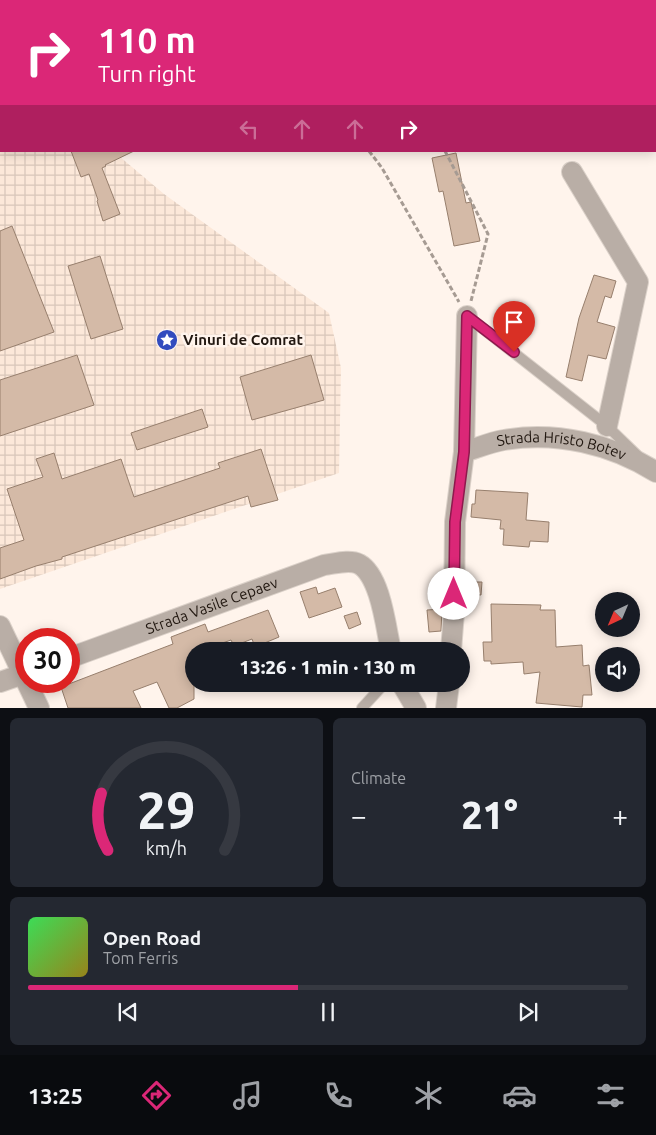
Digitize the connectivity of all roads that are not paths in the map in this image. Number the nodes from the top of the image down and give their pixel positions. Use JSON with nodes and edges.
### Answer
{"nodes":[{"id":1,"x":572,"y":172,"type":"dead end"},
{"id":2,"x":467,"y":316,"type":"joint"},
{"id":3,"x":607,"y":426,"type":"junction"},
{"id":4,"x":464,"y":452,"type":"junction"},
{"id":5,"x":655,"y":472,"type":"edge"},
{"id":6,"x":0,"y":626,"type":"edge"},
{"id":7,"x":389,"y":642,"type":"edge"},
{"id":8,"x":452,"y":642,"type":"edge"},
{"id":9,"x":80,"y":654,"type":"edge"},
{"id":10,"x":15,"y":656,"type":"edge"},
{"id":11,"x":15,"y":677,"type":"edge"},
{"id":12,"x":0,"y":682,"type":"edge"},
{"id":13,"x":377,"y":692,"type":"edge"},
{"id":14,"x":407,"y":692,"type":"edge"},
{"id":15,"x":448,"y":692,"type":"edge"},
{"id":16,"x":32,"y":693,"type":"edge"},
{"id":17,"x":38,"y":708,"type":"edge"},
{"id":18,"x":362,"y":708,"type":"edge"},
{"id":19,"x":416,"y":708,"type":"edge"},
{"id":20,"x":446,"y":708,"type":"edge"}],
"edges":[{"from":1,"to":3,"type":"street"},
{"from":2,"to":3,"type":"lane"},
{"from":2,"to":4,"type":"street"},
{"from":3,"to":5,"type":"lane"},
{"from":4,"to":5,"type":"street","name":"Strada Hristo Botev"},
{"from":4,"to":8,"type":"street"},
{"from":6,"to":10,"type":"street"},
{"from":7,"to":9,"type":"street","name":"Strada Vasile Cepaev"},
{"from":11,"to":12,"type":"street"},
{"from":13,"to":18,"type":"lane"},
{"from":14,"to":19,"type":"street"},
{"from":15,"to":20,"type":"street"},
{"from":16,"to":17,"type":"street"}]}
